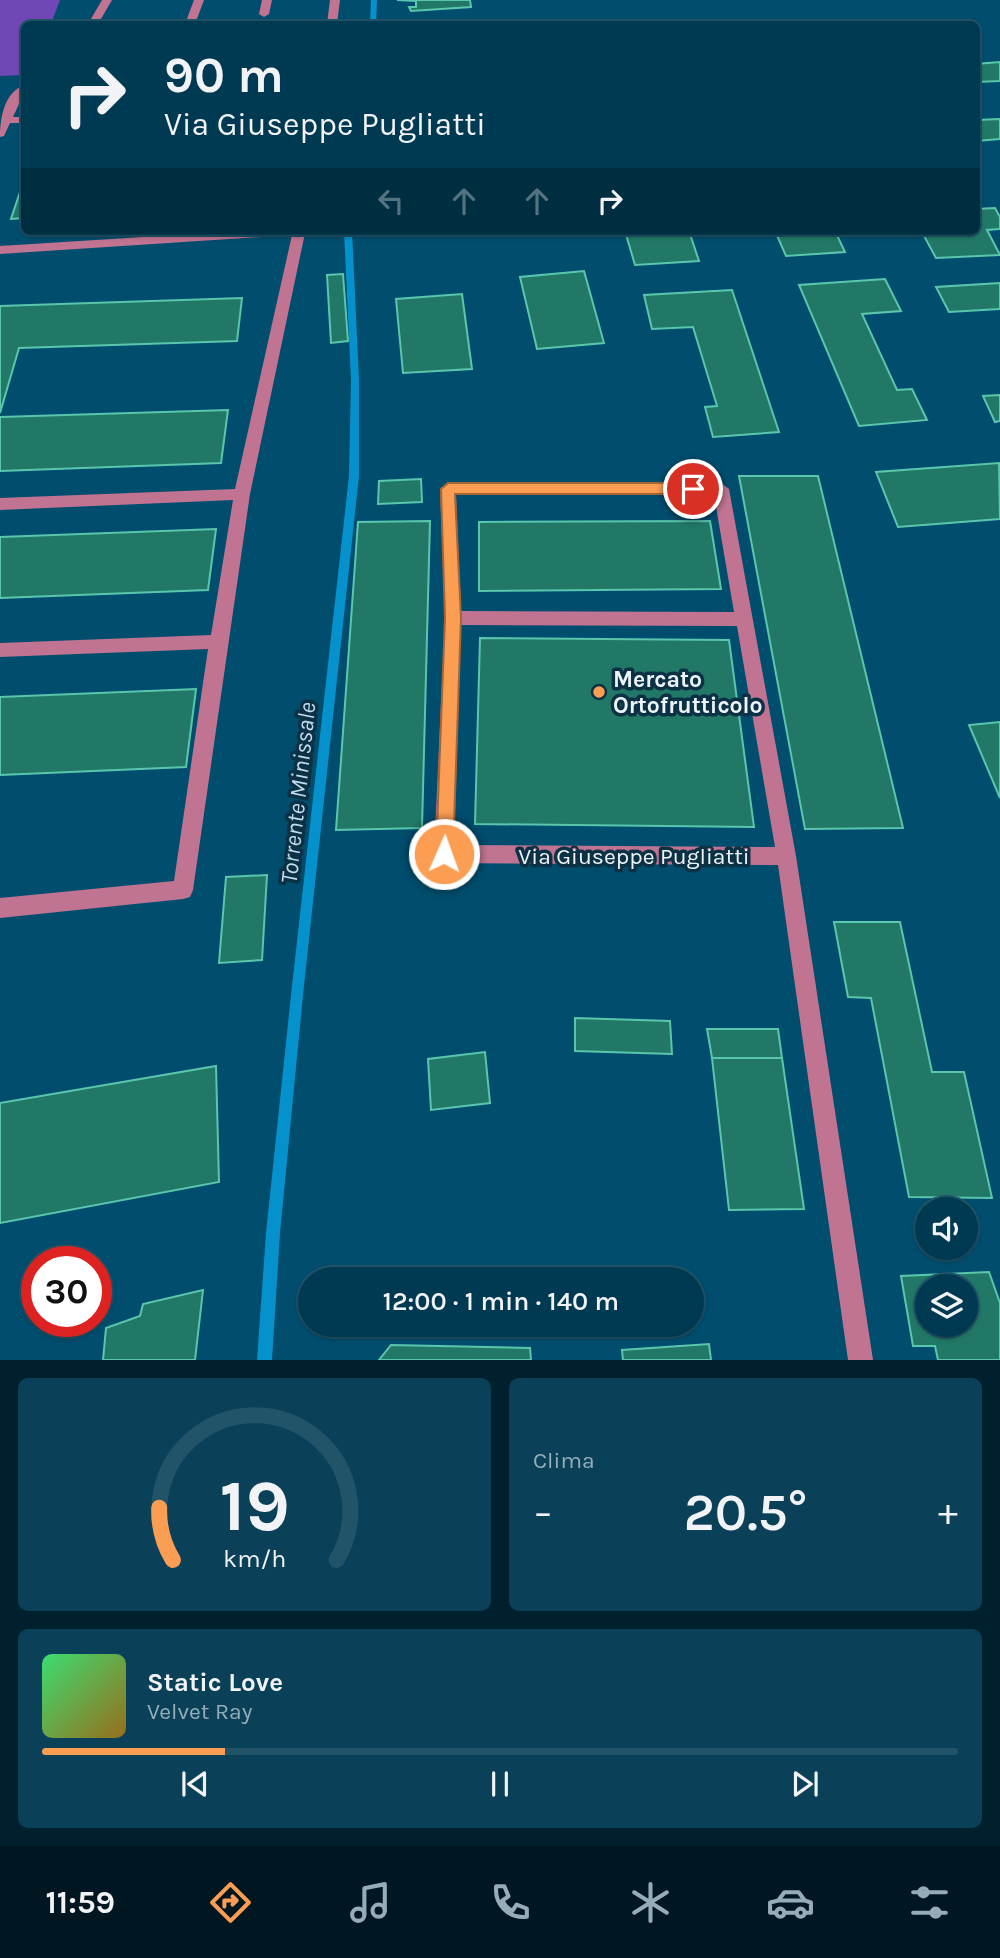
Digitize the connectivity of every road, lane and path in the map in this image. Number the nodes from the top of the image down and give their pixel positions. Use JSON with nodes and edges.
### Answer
{"nodes":[{"id":1,"x":107,"y":0,"type":"edge"},
{"id":2,"x":199,"y":0,"type":"edge"},
{"id":3,"x":267,"y":0,"type":"edge"},
{"id":4,"x":335,"y":0,"type":"edge"},
{"id":5,"x":264,"y":14,"type":"dead end"},
{"id":6,"x":95,"y":21,"type":"edge"},
{"id":7,"x":191,"y":21,"type":"edge"},
{"id":8,"x":332,"y":21,"type":"edge"},
{"id":9,"x":20,"y":91,"type":"edge"},
{"id":10,"x":0,"y":94,"type":"edge"},
{"id":11,"x":6,"y":120,"type":"junction"},
{"id":12,"x":21,"y":120,"type":"edge"},
{"id":13,"x":0,"y":134,"type":"edge"},
{"id":14,"x":249,"y":235,"type":"edge"},
{"id":15,"x":298,"y":235,"type":"edge"},
{"id":16,"x":0,"y":250,"type":"edge"},
{"id":17,"x":242,"y":494,"type":"junction"},
{"id":18,"x":0,"y":504,"type":"edge"},
{"id":19,"x":453,"y":618,"type":"junction"},
{"id":20,"x":744,"y":620,"type":"junction"},
{"id":21,"x":218,"y":642,"type":"junction"},
{"id":22,"x":0,"y":650,"type":"edge"},
{"id":23,"x":786,"y":856,"type":"junction"},
{"id":24,"x":0,"y":908,"type":"edge"},
{"id":25,"x":861,"y":1360,"type":"edge"}],
"edges":[{"from":1,"to":6,"type":"street"},
{"from":2,"to":7,"type":"street"},
{"from":3,"to":5,"type":"street"},
{"from":4,"to":8,"type":"street"},
{"from":9,"to":10,"type":"street"},
{"from":9,"to":11,"type":"street"},
{"from":11,"to":12,"type":"street"},
{"from":11,"to":13,"type":"street"},
{"from":14,"to":16,"type":"street"},
{"from":15,"to":17,"type":"street"},
{"from":17,"to":18,"type":"street"},
{"from":17,"to":21,"type":"street"},
{"from":19,"to":20,"type":"street"},
{"from":19,"to":20,"type":"street","name":"Via Giuseppe Pugliatti"},
{"from":19,"to":23,"type":"street","name":"Via Giuseppe Pugliatti"},
{"from":20,"to":23,"type":"street","name":"Via Giuseppe Pugliatti"},
{"from":21,"to":22,"type":"street"},
{"from":21,"to":24,"type":"street"},
{"from":23,"to":25,"type":"street","name":"Via Giuseppe Pugliatti"}]}
